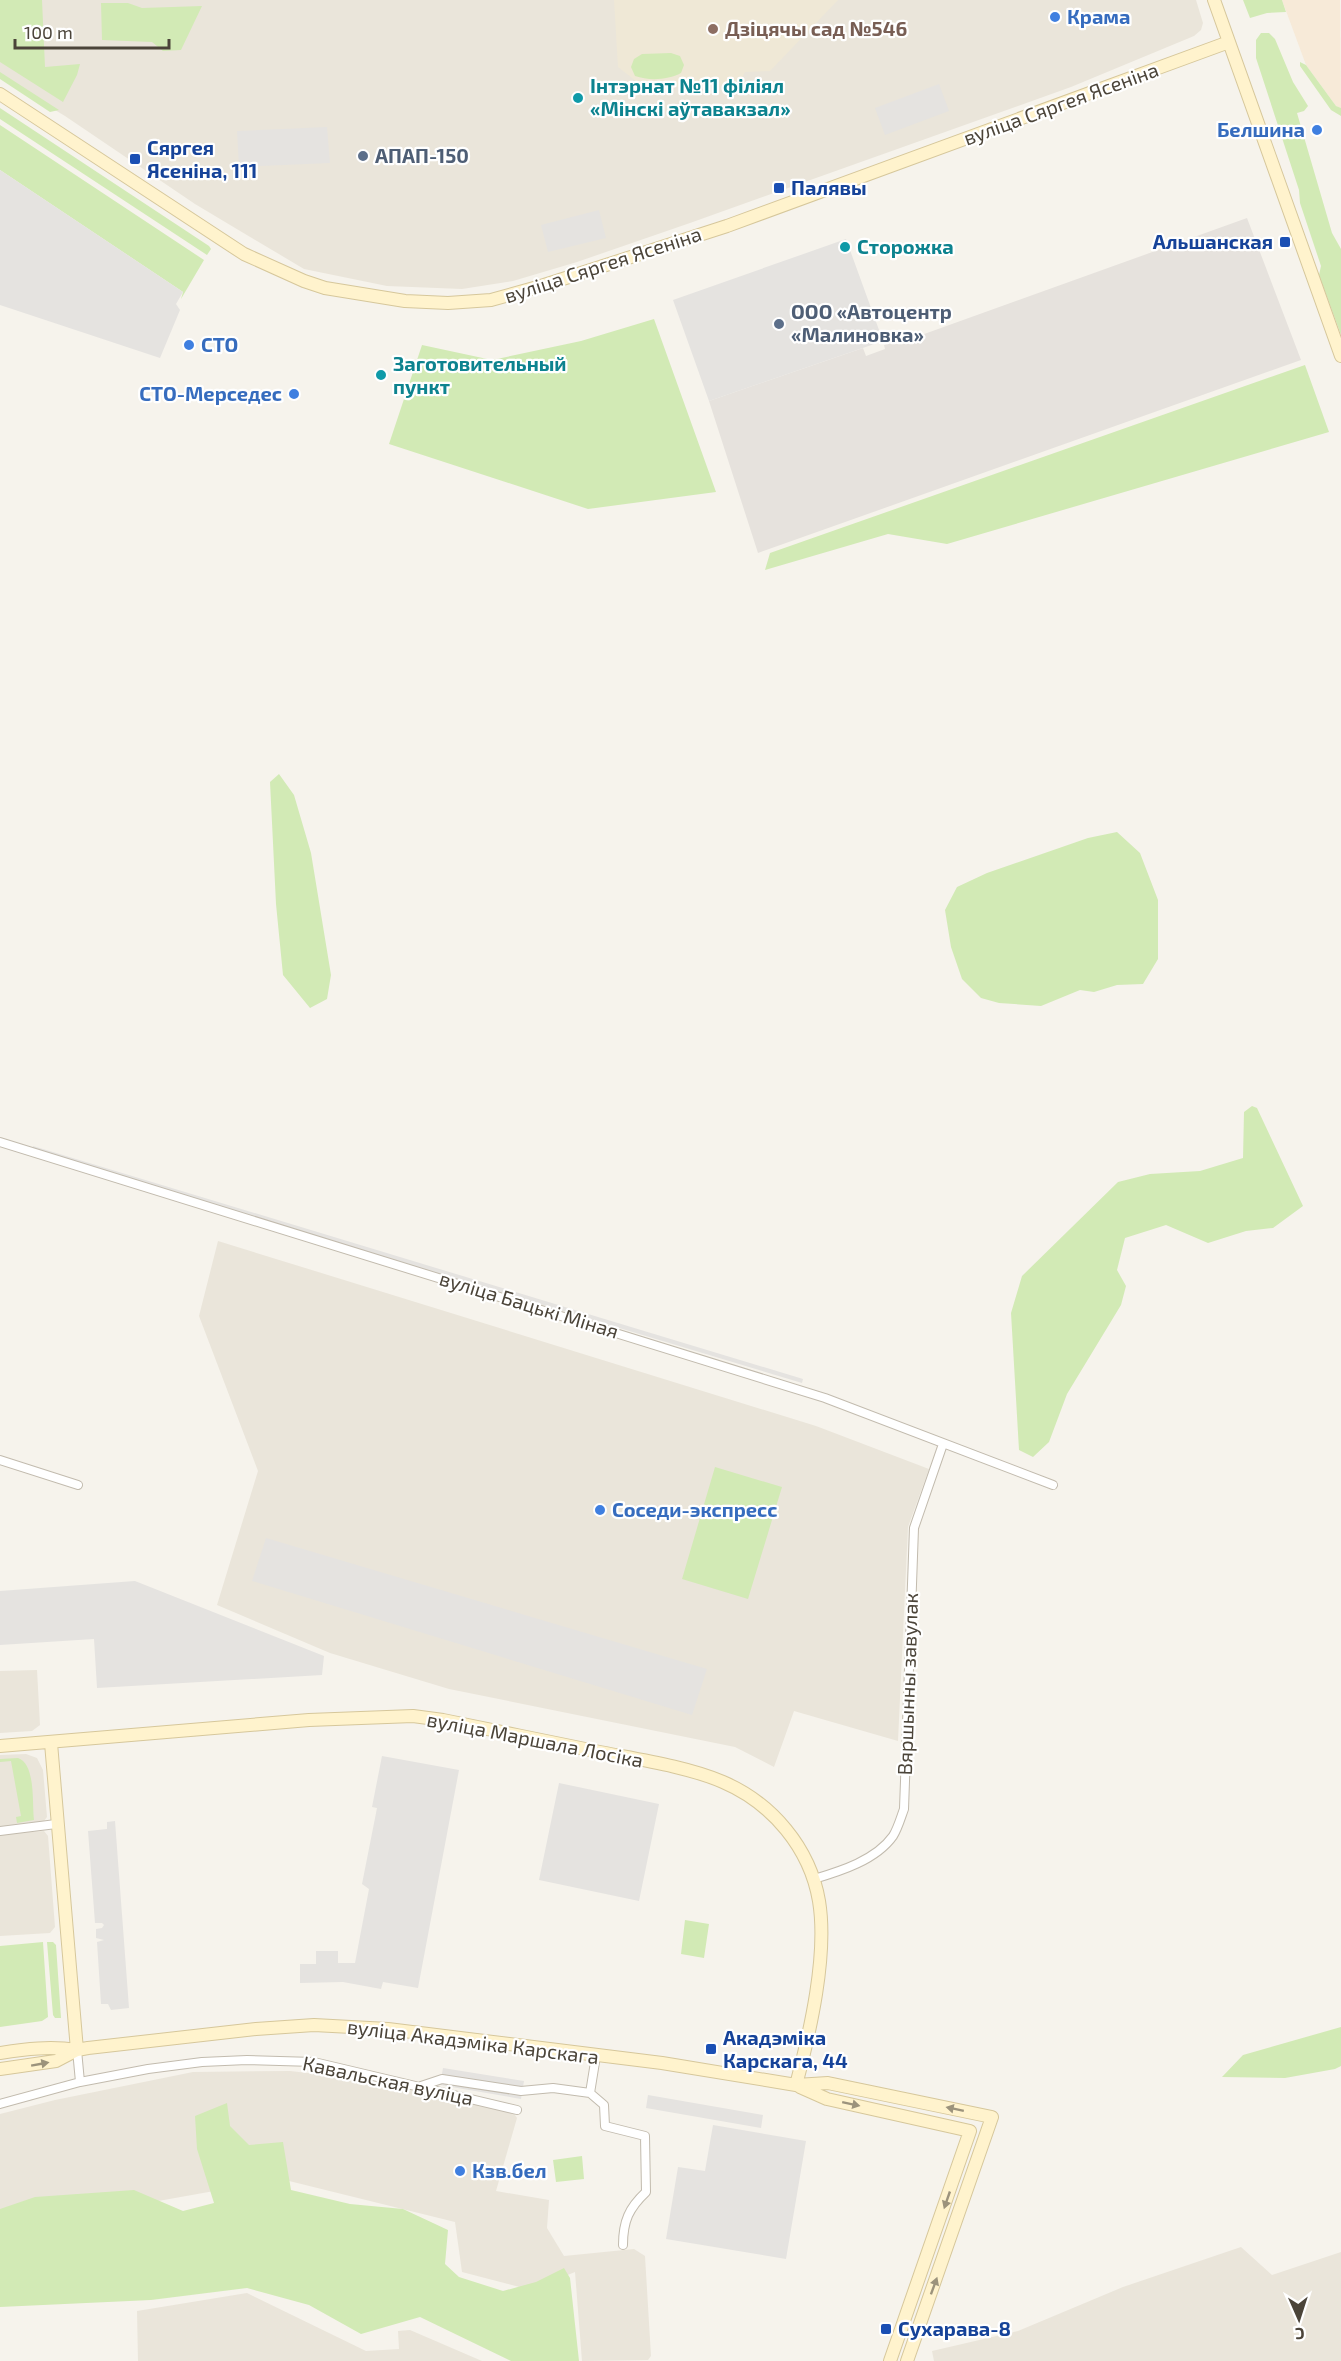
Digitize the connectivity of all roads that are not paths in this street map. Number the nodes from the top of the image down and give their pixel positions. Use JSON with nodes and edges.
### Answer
{"nodes":[{"id":1,"x":1214,"y":0,"type":"edge"},
{"id":2,"x":1229,"y":42,"type":"junction"},
{"id":3,"x":0,"y":94,"type":"edge"},
{"id":4,"x":1341,"y":356,"type":"edge"},
{"id":5,"x":0,"y":1142,"type":"edge"},
{"id":6,"x":943,"y":1444,"type":"junction"},
{"id":7,"x":0,"y":1460,"type":"edge"},
{"id":8,"x":78,"y":1485,"type":"dead end"},
{"id":9,"x":1053,"y":1485,"type":"dead end"},
{"id":10,"x":51,"y":1743,"type":"junction"},
{"id":11,"x":0,"y":1746,"type":"edge"},
{"id":12,"x":56,"y":1824,"type":"junction"},
{"id":13,"x":0,"y":1831,"type":"edge"},
{"id":14,"x":814,"y":1879,"type":"junction"},
{"id":15,"x":76,"y":2050,"type":"junction"},
{"id":16,"x":0,"y":2053,"type":"edge"},
{"id":17,"x":597,"y":2056,"type":"junction"},
{"id":18,"x":0,"y":2069,"type":"edge"},
{"id":19,"x":80,"y":2082,"type":"junction"},
{"id":20,"x":796,"y":2085,"type":"junction"},
{"id":21,"x":421,"y":2086,"type":"junction"},
{"id":22,"x":590,"y":2093,"type":"junction"},
{"id":23,"x":0,"y":2104,"type":"edge"},
{"id":24,"x":517,"y":2110,"type":"dead end"},
{"id":25,"x":977,"y":2114,"type":"junction"},
{"id":26,"x":970,"y":2131,"type":"junction"},
{"id":27,"x":623,"y":2245,"type":"dead end"},
{"id":28,"x":890,"y":2361,"type":"edge"},
{"id":29,"x":907,"y":2361,"type":"edge"}],
"edges":[{"from":1,"to":2,"type":"main road"},
{"from":2,"to":3,"type":"main road","name":"вуліца Сяргея Ясеніна"},
{"from":2,"to":4,"type":"main road"},
{"from":5,"to":6,"type":"street","name":"вуліца Бацькі Міная"},
{"from":6,"to":9,"type":"street","name":"вуліца Бацькі Міная"},
{"from":6,"to":14,"type":"street","name":"Вяршынны завулак"},
{"from":7,"to":8,"type":"street"},
{"from":10,"to":11,"type":"main road","name":"вуліца Маршала Лосіка"},
{"from":10,"to":12,"type":"main road"},
{"from":10,"to":14,"type":"main road","name":"вуліца Маршала Лосіка"},
{"from":12,"to":13,"type":"street"},
{"from":12,"to":15,"type":"main road"},
{"from":14,"to":20,"type":"main road","name":"вуліца Маршала Лосіка"},
{"from":15,"to":16,"type":"main road","name":"вуліца Акадэміка Карскага"},
{"from":15,"to":17,"type":"main road","name":"вуліца Акадэміка Карскага"},
{"from":18,"to":15,"type":"main road","name":"вуліца Акадэміка Карскага","one_way":true},
{"from":15,"to":19,"type":"street"},
{"from":17,"to":20,"type":"main road","name":"вуліца Акадэміка Карскага"},
{"from":17,"to":22,"type":"street"},
{"from":19,"to":21,"type":"street","name":"Кавальская вуліца"},
{"from":19,"to":23,"type":"street","name":"Кавальская вуліца"},
{"from":25,"to":20,"type":"main road","one_way":true},
{"from":20,"to":26,"type":"main road","one_way":true},
{"from":21,"to":22,"type":"street"},
{"from":21,"to":24,"type":"street","name":"Кавальская вуліца"},
{"from":22,"to":27,"type":"street"},
{"from":25,"to":26,"type":"main road"},
{"from":29,"to":25,"type":"main road","one_way":true},
{"from":26,"to":28,"type":"main road","one_way":true}]}
